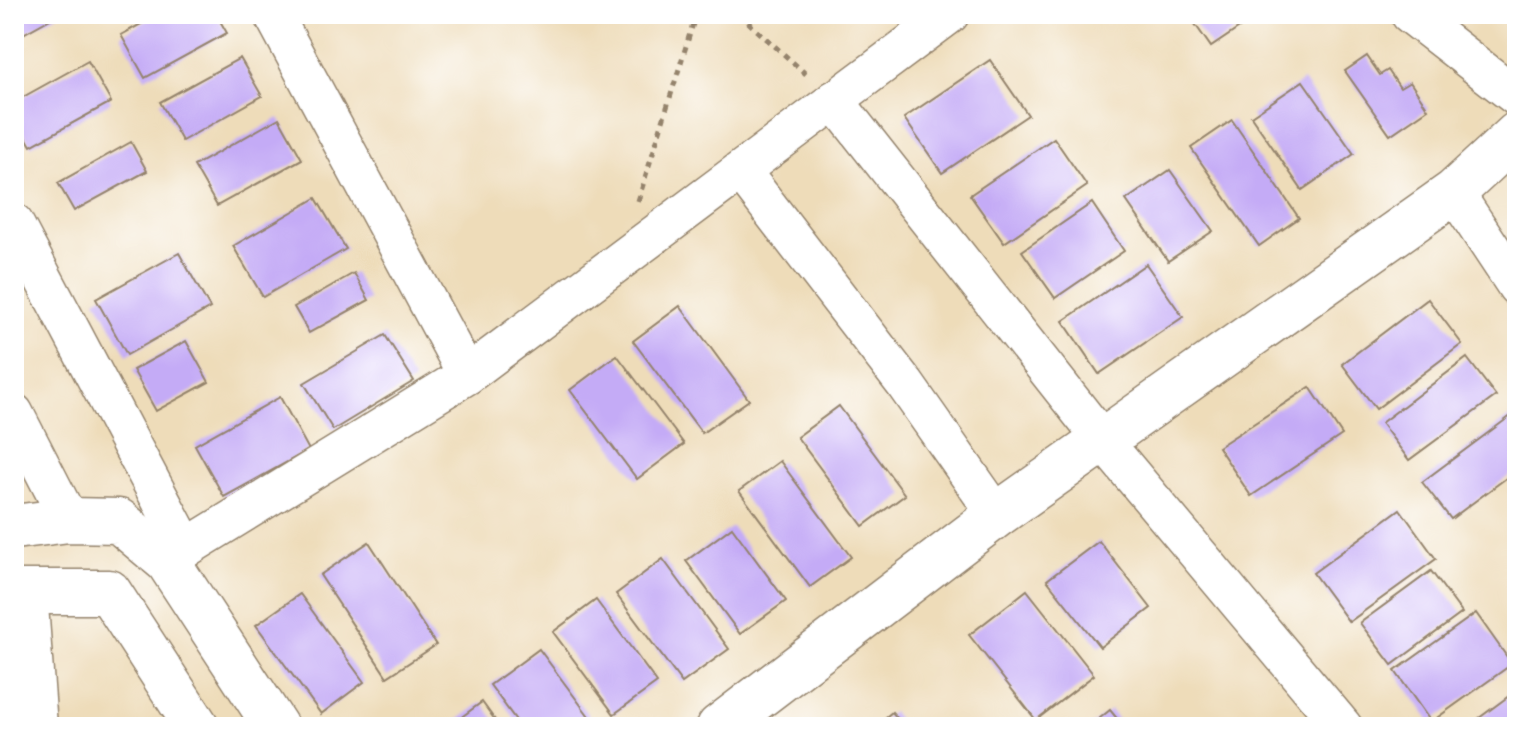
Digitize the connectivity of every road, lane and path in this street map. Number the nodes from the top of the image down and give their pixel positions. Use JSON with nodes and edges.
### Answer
{"nodes":[{"id":1,"x":273,"y":14,"type":"edge"},
{"id":2,"x":696,"y":14,"type":"edge"},
{"id":3,"x":739,"y":14,"type":"edge"},
{"id":4,"x":950,"y":14,"type":"edge"},
{"id":5,"x":1410,"y":14,"type":"edge"},
{"id":6,"x":1517,"y":97,"type":"edge"},
{"id":7,"x":834,"y":100,"type":"junction"},
{"id":8,"x":1517,"y":134,"type":"edge"},
{"id":9,"x":741,"y":171,"type":"junction"},
{"id":10,"x":1454,"y":192,"type":"junction"},
{"id":11,"x":14,"y":223,"type":"edge"},
{"id":12,"x":619,"y":259,"type":"junction"},
{"id":13,"x":1517,"y":287,"type":"edge"},
{"id":14,"x":467,"y":375,"type":"junction"},
{"id":15,"x":14,"y":413,"type":"edge"},
{"id":16,"x":1104,"y":442,"type":"junction"},
{"id":17,"x":997,"y":515,"type":"junction"},
{"id":18,"x":69,"y":520,"type":"junction"},
{"id":19,"x":14,"y":527,"type":"edge"},
{"id":20,"x":177,"y":555,"type":"junction"},
{"id":21,"x":19,"y":594,"type":"edge"},
{"id":22,"x":1328,"y":722,"type":"edge"},
{"id":23,"x":38,"y":727,"type":"edge"},
{"id":24,"x":197,"y":727,"type":"edge"},
{"id":25,"x":276,"y":727,"type":"edge"},
{"id":26,"x":719,"y":727,"type":"edge"}],
"edges":[{"from":1,"to":14,"type":"street"},
{"from":2,"to":12,"type":"path"},
{"from":3,"to":7,"type":"path"},
{"from":4,"to":7,"type":"street"},
{"from":5,"to":6,"type":"street"},
{"from":7,"to":9,"type":"street"},
{"from":7,"to":16,"type":"street"},
{"from":8,"to":10,"type":"street"},
{"from":9,"to":12,"type":"street"},
{"from":9,"to":17,"type":"street"},
{"from":10,"to":13,"type":"street"},
{"from":10,"to":16,"type":"street"},
{"from":11,"to":20,"type":"street"},
{"from":12,"to":14,"type":"street"},
{"from":14,"to":20,"type":"street"},
{"from":15,"to":18,"type":"street"},
{"from":16,"to":17,"type":"street"},
{"from":16,"to":22,"type":"street"},
{"from":17,"to":26,"type":"street"},
{"from":18,"to":19,"type":"street"},
{"from":18,"to":20,"type":"street"},
{"from":20,"to":25,"type":"street"},
{"from":21,"to":23,"type":"street"},
{"from":21,"to":24,"type":"street"}]}
